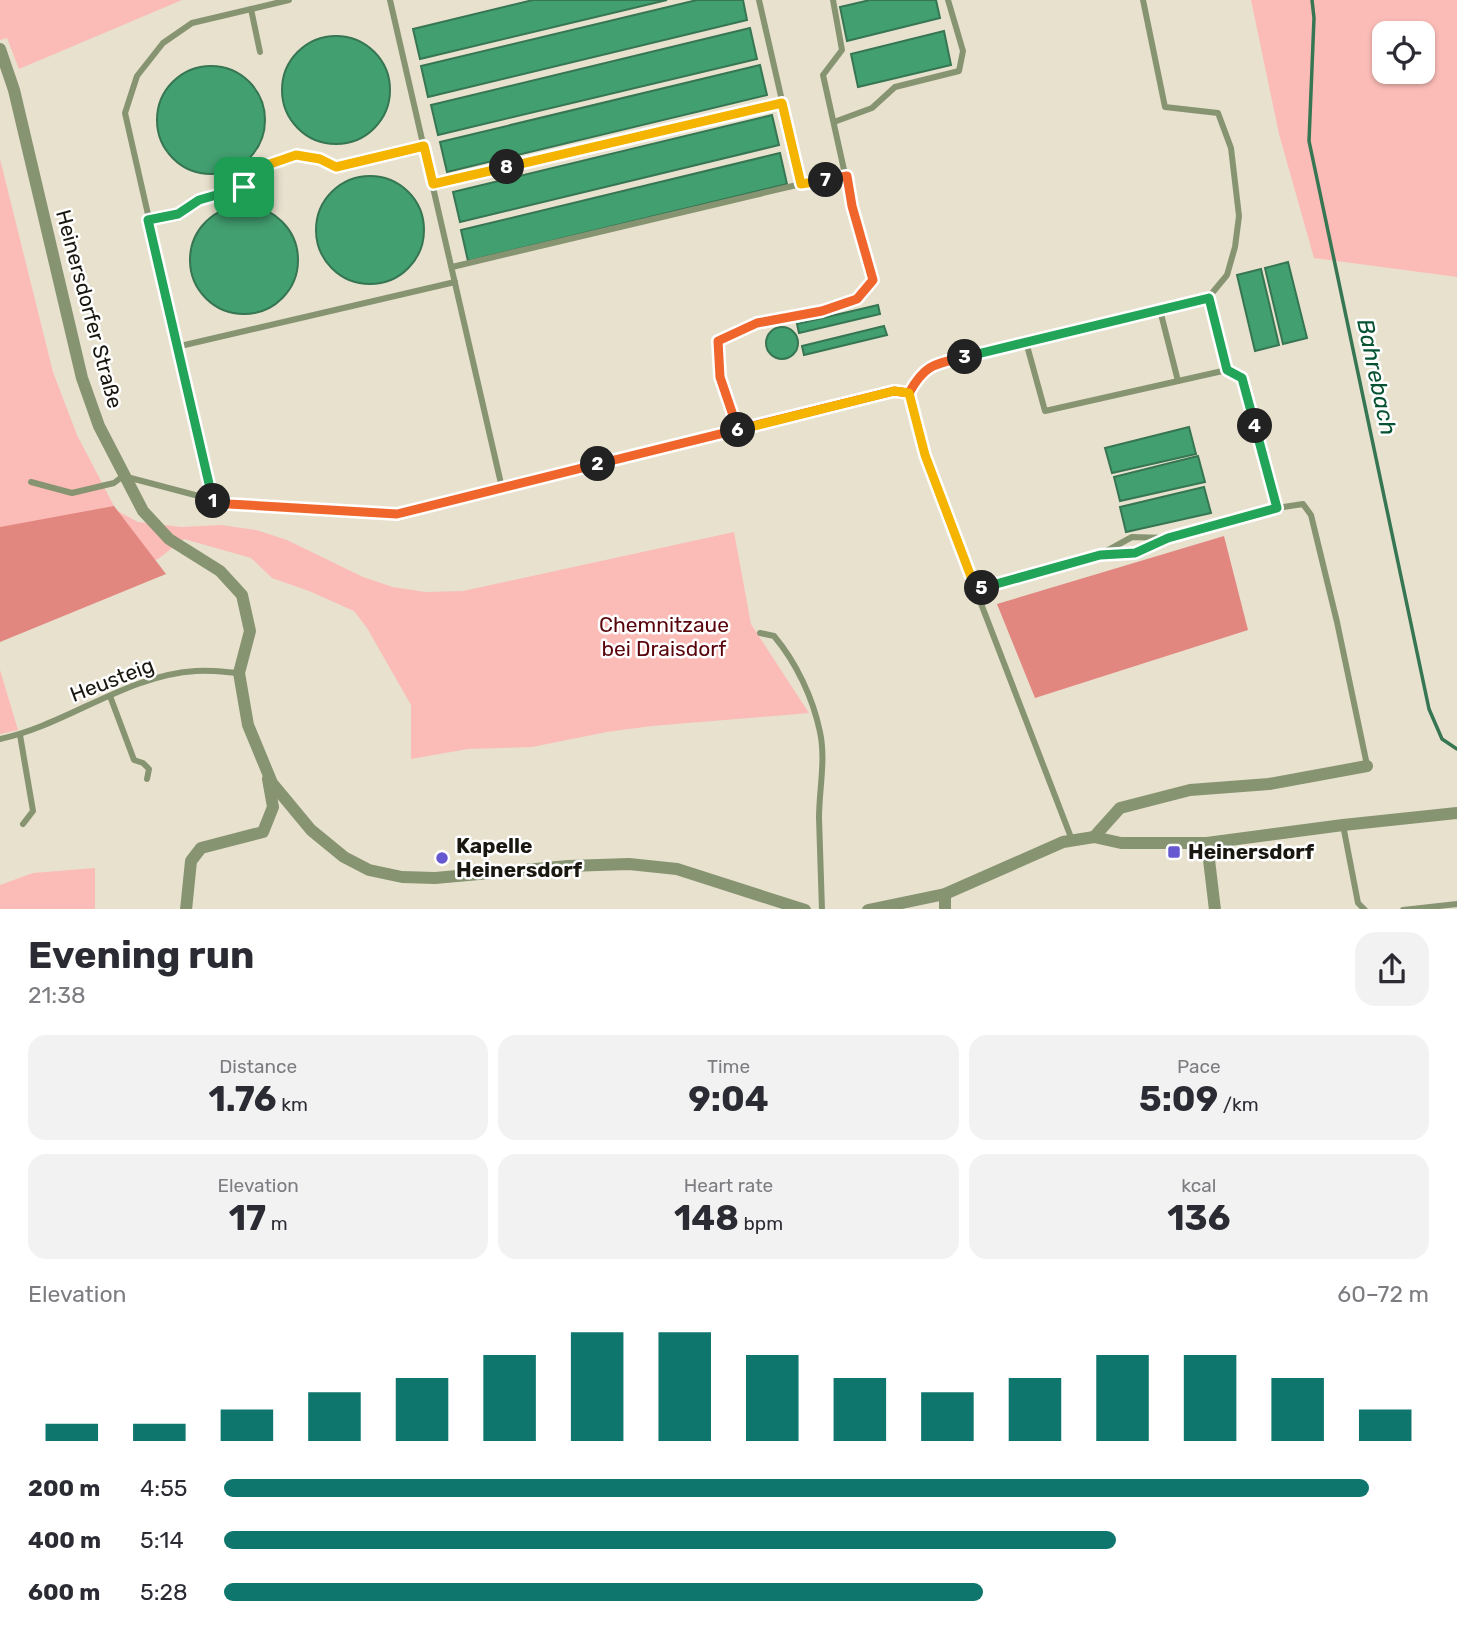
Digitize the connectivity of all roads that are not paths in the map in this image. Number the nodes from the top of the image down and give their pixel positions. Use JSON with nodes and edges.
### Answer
{"nodes":[{"id":1,"x":289,"y":0,"type":"edge"},
{"id":2,"x":390,"y":0,"type":"edge"},
{"id":3,"x":759,"y":0,"type":"edge"},
{"id":4,"x":833,"y":0,"type":"edge"},
{"id":5,"x":948,"y":0,"type":"edge"},
{"id":6,"x":1143,"y":0,"type":"edge"},
{"id":7,"x":251,"y":9,"type":"junction"},
{"id":8,"x":0,"y":49,"type":"edge"},
{"id":9,"x":260,"y":52,"type":"dead end"},
{"id":10,"x":782,"y":103,"type":"junction"},
{"id":11,"x":834,"y":122,"type":"junction"},
{"id":12,"x":424,"y":146,"type":"junction"},
{"id":13,"x":847,"y":176,"type":"junction"},
{"id":14,"x":433,"y":184,"type":"junction"},
{"id":15,"x":801,"y":184,"type":"junction"},
{"id":16,"x":148,"y":220,"type":"junction"},
{"id":17,"x":452,"y":267,"type":"junction"},
{"id":18,"x":455,"y":282,"type":"junction"},
{"id":19,"x":1209,"y":298,"type":"junction"},
{"id":20,"x":1160,"y":310,"type":"junction"},
{"id":21,"x":1026,"y":342,"type":"junction"},
{"id":22,"x":176,"y":346,"type":"junction"},
{"id":23,"x":1227,"y":370,"type":"junction"},
{"id":24,"x":1178,"y":381,"type":"junction"},
{"id":25,"x":909,"y":393,"type":"junction"},
{"id":26,"x":737,"y":430,"type":"junction"},
{"id":27,"x":123,"y":475,"type":"junction"},
{"id":28,"x":31,"y":482,"type":"dead end"},
{"id":29,"x":502,"y":488,"type":"junction"},
{"id":30,"x":213,"y":501,"type":"junction"},
{"id":31,"x":1277,"y":508,"type":"junction"},
{"id":32,"x":1168,"y":538,"type":"junction"},
{"id":33,"x":1100,"y":555,"type":"junction"},
{"id":34,"x":976,"y":590,"type":"junction"},
{"id":35,"x":760,"y":633,"type":"dead end"},
{"id":36,"x":239,"y":673,"type":"junction"},
{"id":37,"x":110,"y":695,"type":"junction"},
{"id":38,"x":20,"y":735,"type":"junction"},
{"id":39,"x":0,"y":739,"type":"edge"},
{"id":40,"x":1367,"y":766,"type":"joint"},
{"id":41,"x":147,"y":779,"type":"dead end"},
{"id":42,"x":269,"y":780,"type":"junction"},
{"id":43,"x":1457,"y":813,"type":"edge"},
{"id":44,"x":23,"y":824,"type":"dead end"},
{"id":45,"x":1343,"y":825,"type":"junction"},
{"id":46,"x":1094,"y":836,"type":"junction"},
{"id":47,"x":1072,"y":840,"type":"junction"},
{"id":48,"x":1207,"y":843,"type":"junction"},
{"id":49,"x":945,"y":894,"type":"junction"},
{"id":50,"x":1457,"y":904,"type":"edge"},
{"id":51,"x":186,"y":909,"type":"edge"},
{"id":52,"x":805,"y":909,"type":"edge"},
{"id":53,"x":822,"y":909,"type":"edge"},
{"id":54,"x":868,"y":909,"type":"edge"},
{"id":55,"x":945,"y":909,"type":"edge"},
{"id":56,"x":1215,"y":909,"type":"edge"},
{"id":57,"x":1365,"y":909,"type":"edge"},
{"id":58,"x":1403,"y":909,"type":"edge"}],
"edges":[{"from":1,"to":7,"type":"lane"},
{"from":2,"to":12,"type":"lane"},
{"from":3,"to":10,"type":"lane"},
{"from":4,"to":11,"type":"lane"},
{"from":5,"to":11,"type":"lane"},
{"from":6,"to":19,"type":"lane"},
{"from":7,"to":9,"type":"lane"},
{"from":7,"to":16,"type":"lane"},
{"from":8,"to":27,"type":"street","name":"Heinersdorfer Straße"},
{"from":10,"to":14,"type":"lane"},
{"from":10,"to":15,"type":"lane"},
{"from":11,"to":13,"type":"lane"},
{"from":12,"to":14,"type":"lane"},
{"from":12,"to":16,"type":"lane"},
{"from":13,"to":15,"type":"lane"},
{"from":13,"to":26,"type":"lane"},
{"from":14,"to":17,"type":"lane"},
{"from":15,"to":17,"type":"lane"},
{"from":16,"to":22,"type":"lane"},
{"from":17,"to":18,"type":"lane"},
{"from":18,"to":22,"type":"lane"},
{"from":18,"to":29,"type":"lane"},
{"from":19,"to":20,"type":"lane"},
{"from":19,"to":23,"type":"lane"},
{"from":20,"to":21,"type":"lane"},
{"from":20,"to":24,"type":"lane"},
{"from":21,"to":24,"type":"lane"},
{"from":21,"to":25,"type":"lane"},
{"from":22,"to":30,"type":"lane"},
{"from":23,"to":24,"type":"lane"},
{"from":23,"to":31,"type":"lane"},
{"from":25,"to":26,"type":"lane"},
{"from":25,"to":34,"type":"lane"},
{"from":26,"to":29,"type":"lane"},
{"from":27,"to":28,"type":"lane"},
{"from":27,"to":30,"type":"lane"},
{"from":27,"to":36,"type":"street","name":"Heinersdorfer Straße"},
{"from":29,"to":30,"type":"lane"},
{"from":31,"to":32,"type":"lane"},
{"from":31,"to":40,"type":"lane"},
{"from":32,"to":33,"type":"lane"},
{"from":32,"to":33,"type":"lane"},
{"from":33,"to":34,"type":"lane"},
{"from":34,"to":47,"type":"lane"},
{"from":35,"to":53,"type":"lane"},
{"from":36,"to":37,"type":"lane","name":"Heusteig"},
{"from":36,"to":42,"type":"street","name":"Heinersdorfer Straße"},
{"from":37,"to":38,"type":"lane","name":"Heusteig"},
{"from":37,"to":41,"type":"lane"},
{"from":38,"to":39,"type":"lane","name":"Heusteig"},
{"from":38,"to":44,"type":"lane"},
{"from":40,"to":46,"type":"street"},
{"from":42,"to":51,"type":"street"},
{"from":42,"to":52,"type":"street","name":"Heinersdorfer Straße"},
{"from":43,"to":45,"type":"street"},
{"from":45,"to":48,"type":"street"},
{"from":45,"to":57,"type":"lane"},
{"from":46,"to":47,"type":"street"},
{"from":46,"to":48,"type":"street"},
{"from":47,"to":49,"type":"street"},
{"from":48,"to":56,"type":"street"},
{"from":49,"to":54,"type":"street"},
{"from":49,"to":55,"type":"street"},
{"from":50,"to":58,"type":"lane"}]}
